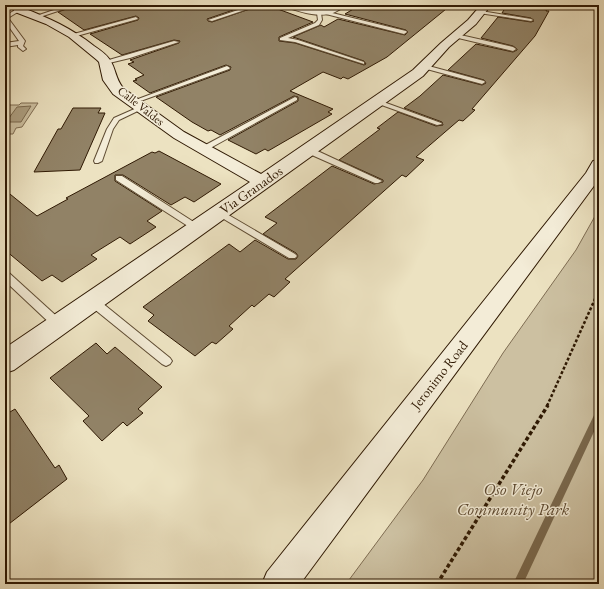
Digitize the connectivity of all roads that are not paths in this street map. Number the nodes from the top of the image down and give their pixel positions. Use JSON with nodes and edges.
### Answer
{"nodes":[{"id":1,"x":74,"y":5,"type":"edge"},
{"id":2,"x":258,"y":5,"type":"edge"},
{"id":3,"x":289,"y":5,"type":"edge"},
{"id":4,"x":340,"y":5,"type":"edge"},
{"id":5,"x":427,"y":5,"type":"edge"},
{"id":6,"x":434,"y":6,"type":"dead end"},
{"id":7,"x":19,"y":7,"type":"edge"},
{"id":8,"x":483,"y":8,"type":"edge"},
{"id":9,"x":322,"y":12,"type":"junction"},
{"id":10,"x":38,"y":16,"type":"junction"},
{"id":11,"x":136,"y":18,"type":"dead end"},
{"id":12,"x":210,"y":20,"type":"dead end"},
{"id":13,"x":531,"y":20,"type":"dead end"},
{"id":14,"x":404,"y":32,"type":"dead end"},
{"id":15,"x":73,"y":35,"type":"junction"},
{"id":16,"x":456,"y":36,"type":"junction"},
{"id":17,"x":176,"y":42,"type":"dead end"},
{"id":18,"x":21,"y":43,"type":"junction"},
{"id":19,"x":5,"y":45,"type":"edge"},
{"id":20,"x":23,"y":49,"type":"dead end"},
{"id":21,"x":513,"y":49,"type":"dead end"},
{"id":22,"x":105,"y":62,"type":"junction"},
{"id":23,"x":362,"y":63,"type":"dead end"},
{"id":24,"x":425,"y":67,"type":"junction"},
{"id":25,"x":227,"y":68,"type":"dead end"},
{"id":26,"x":482,"y":82,"type":"dead end"},
{"id":27,"x":295,"y":99,"type":"dead end"},
{"id":28,"x":378,"y":102,"type":"junction"},
{"id":29,"x":137,"y":105,"type":"junction"},
{"id":30,"x":439,"y":124,"type":"dead end"},
{"id":31,"x":202,"y":149,"type":"junction"},
{"id":32,"x":308,"y":150,"type":"junction"},
{"id":33,"x":98,"y":161,"type":"dead end"},
{"id":34,"x":597,"y":172,"type":"edge"},
{"id":35,"x":119,"y":178,"type":"dead end"},
{"id":36,"x":378,"y":181,"type":"dead end"},
{"id":37,"x":263,"y":182,"type":"junction"},
{"id":38,"x":220,"y":213,"type":"junction"},
{"id":39,"x":197,"y":228,"type":"junction"},
{"id":40,"x":292,"y":256,"type":"dead end"},
{"id":41,"x":5,"y":275,"type":"edge"},
{"id":42,"x":92,"y":301,"type":"junction"},
{"id":43,"x":59,"y":325,"type":"junction"},
{"id":44,"x":166,"y":361,"type":"dead end"},
{"id":45,"x":5,"y":362,"type":"edge"},
{"id":46,"x":279,"y":584,"type":"edge"}],
"edges":[{"from":1,"to":10,"type":"lane"},
{"from":2,"to":12,"type":"lane"},
{"from":3,"to":9,"type":"street"},
{"from":4,"to":9,"type":"street"},
{"from":5,"to":6,"type":"lane"},
{"from":7,"to":10,"type":"street","name":"Calle Valdes"},
{"from":7,"to":18,"type":"lane"},
{"from":8,"to":13,"type":"lane"},
{"from":8,"to":16,"type":"street","name":"Via Granados"},
{"from":9,"to":14,"type":"lane"},
{"from":9,"to":23,"type":"lane"},
{"from":10,"to":15,"type":"street","name":"Calle Valdes"},
{"from":11,"to":15,"type":"lane"},
{"from":15,"to":22,"type":"street","name":"Calle Valdes"},
{"from":16,"to":21,"type":"lane"},
{"from":16,"to":24,"type":"street","name":"Via Granados"},
{"from":17,"to":22,"type":"lane"},
{"from":18,"to":19,"type":"lane"},
{"from":18,"to":20,"type":"lane"},
{"from":22,"to":29,"type":"street","name":"Calle Valdes"},
{"from":24,"to":26,"type":"lane"},
{"from":24,"to":28,"type":"street","name":"Via Granados"},
{"from":25,"to":29,"type":"lane"},
{"from":27,"to":31,"type":"lane"},
{"from":28,"to":30,"type":"lane"},
{"from":28,"to":32,"type":"street","name":"Via Granados"},
{"from":29,"to":31,"type":"street","name":"Calle Valdes"},
{"from":29,"to":33,"type":"lane"},
{"from":31,"to":37,"type":"street","name":"Calle Valdes"},
{"from":32,"to":36,"type":"lane"},
{"from":32,"to":37,"type":"street","name":"Via Granados"},
{"from":34,"to":46,"type":"street","name":"Jeronimo Road"},
{"from":35,"to":39,"type":"lane"},
{"from":37,"to":38,"type":"street","name":"Via Granados"},
{"from":38,"to":39,"type":"street","name":"Via Granados"},
{"from":38,"to":40,"type":"lane"},
{"from":39,"to":42,"type":"street","name":"Via Granados"},
{"from":41,"to":43,"type":"lane"},
{"from":42,"to":43,"type":"street","name":"Via Granados"},
{"from":42,"to":44,"type":"lane"},
{"from":43,"to":45,"type":"street","name":"Via Granados"}]}
